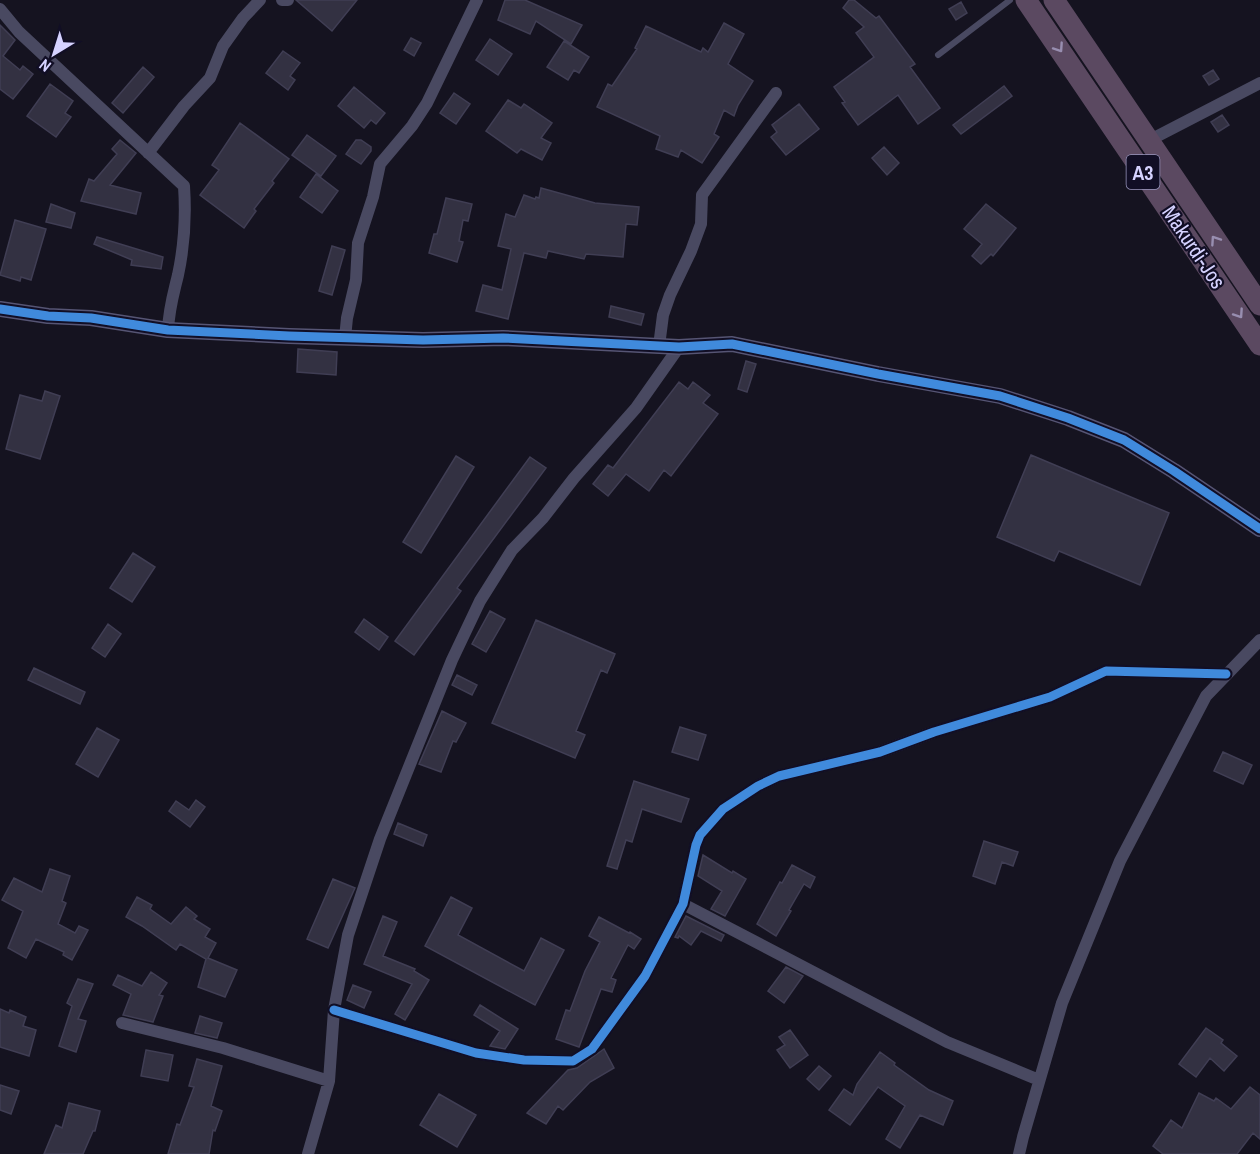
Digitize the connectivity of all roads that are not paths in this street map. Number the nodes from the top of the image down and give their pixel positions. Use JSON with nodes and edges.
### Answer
{"nodes":[{"id":1,"x":260,"y":0,"type":"edge"},
{"id":2,"x":282,"y":0,"type":"edge"},
{"id":3,"x":288,"y":0,"type":"edge"},
{"id":4,"x":477,"y":0,"type":"edge"},
{"id":5,"x":1010,"y":0,"type":"edge"},
{"id":6,"x":1026,"y":0,"type":"edge"},
{"id":7,"x":1054,"y":0,"type":"edge"},
{"id":8,"x":0,"y":9,"type":"edge"},
{"id":9,"x":938,"y":55,"type":"dead end"},
{"id":10,"x":1260,"y":83,"type":"edge"},
{"id":11,"x":776,"y":93,"type":"dead end"},
{"id":12,"x":1148,"y":141,"type":"junction"},
{"id":13,"x":148,"y":153,"type":"junction"},
{"id":14,"x":1260,"y":305,"type":"edge"},
{"id":15,"x":0,"y":309,"type":"edge"},
{"id":16,"x":168,"y":330,"type":"junction"},
{"id":17,"x":345,"y":338,"type":"junction"},
{"id":18,"x":1260,"y":345,"type":"edge"},
{"id":19,"x":658,"y":346,"type":"junction"},
{"id":20,"x":679,"y":347,"type":"junction"},
{"id":21,"x":1260,"y":529,"type":"edge"},
{"id":22,"x":1260,"y":640,"type":"edge"},
{"id":23,"x":1226,"y":674,"type":"junction"},
{"id":24,"x":683,"y":904,"type":"junction"},
{"id":25,"x":334,"y":1010,"type":"junction"},
{"id":26,"x":122,"y":1023,"type":"dead end"},
{"id":27,"x":1039,"y":1080,"type":"junction"},
{"id":28,"x":328,"y":1081,"type":"junction"},
{"id":29,"x":308,"y":1154,"type":"edge"},
{"id":30,"x":1019,"y":1154,"type":"edge"}],
"edges":[{"from":1,"to":13,"type":"street"},
{"from":2,"to":3,"type":"street"},
{"from":4,"to":17,"type":"street"},
{"from":5,"to":9,"type":"lane"},
{"from":6,"to":18,"type":"highway","name":"Makurdi-Jos","number":"A3","one_way":true},
{"from":7,"to":12,"type":"highway","name":"Makurdi-Jos","number":"A3"},
{"from":8,"to":13,"type":"street"},
{"from":10,"to":12,"type":"street"},
{"from":11,"to":19,"type":"street"},
{"from":14,"to":12,"type":"highway","name":"Makurdi-Jos","number":"A3","one_way":true},
{"from":13,"to":16,"type":"street"},
{"from":15,"to":16,"type":"street"},
{"from":16,"to":17,"type":"street"},
{"from":17,"to":19,"type":"street"},
{"from":19,"to":20,"type":"street"},
{"from":20,"to":21,"type":"street"},
{"from":20,"to":25,"type":"street"},
{"from":22,"to":23,"type":"street"},
{"from":23,"to":24,"type":"street"},
{"from":23,"to":27,"type":"street"},
{"from":24,"to":25,"type":"street"},
{"from":24,"to":27,"type":"street"},
{"from":25,"to":28,"type":"street"},
{"from":26,"to":28,"type":"street"},
{"from":27,"to":30,"type":"street"},
{"from":28,"to":29,"type":"street"}]}
